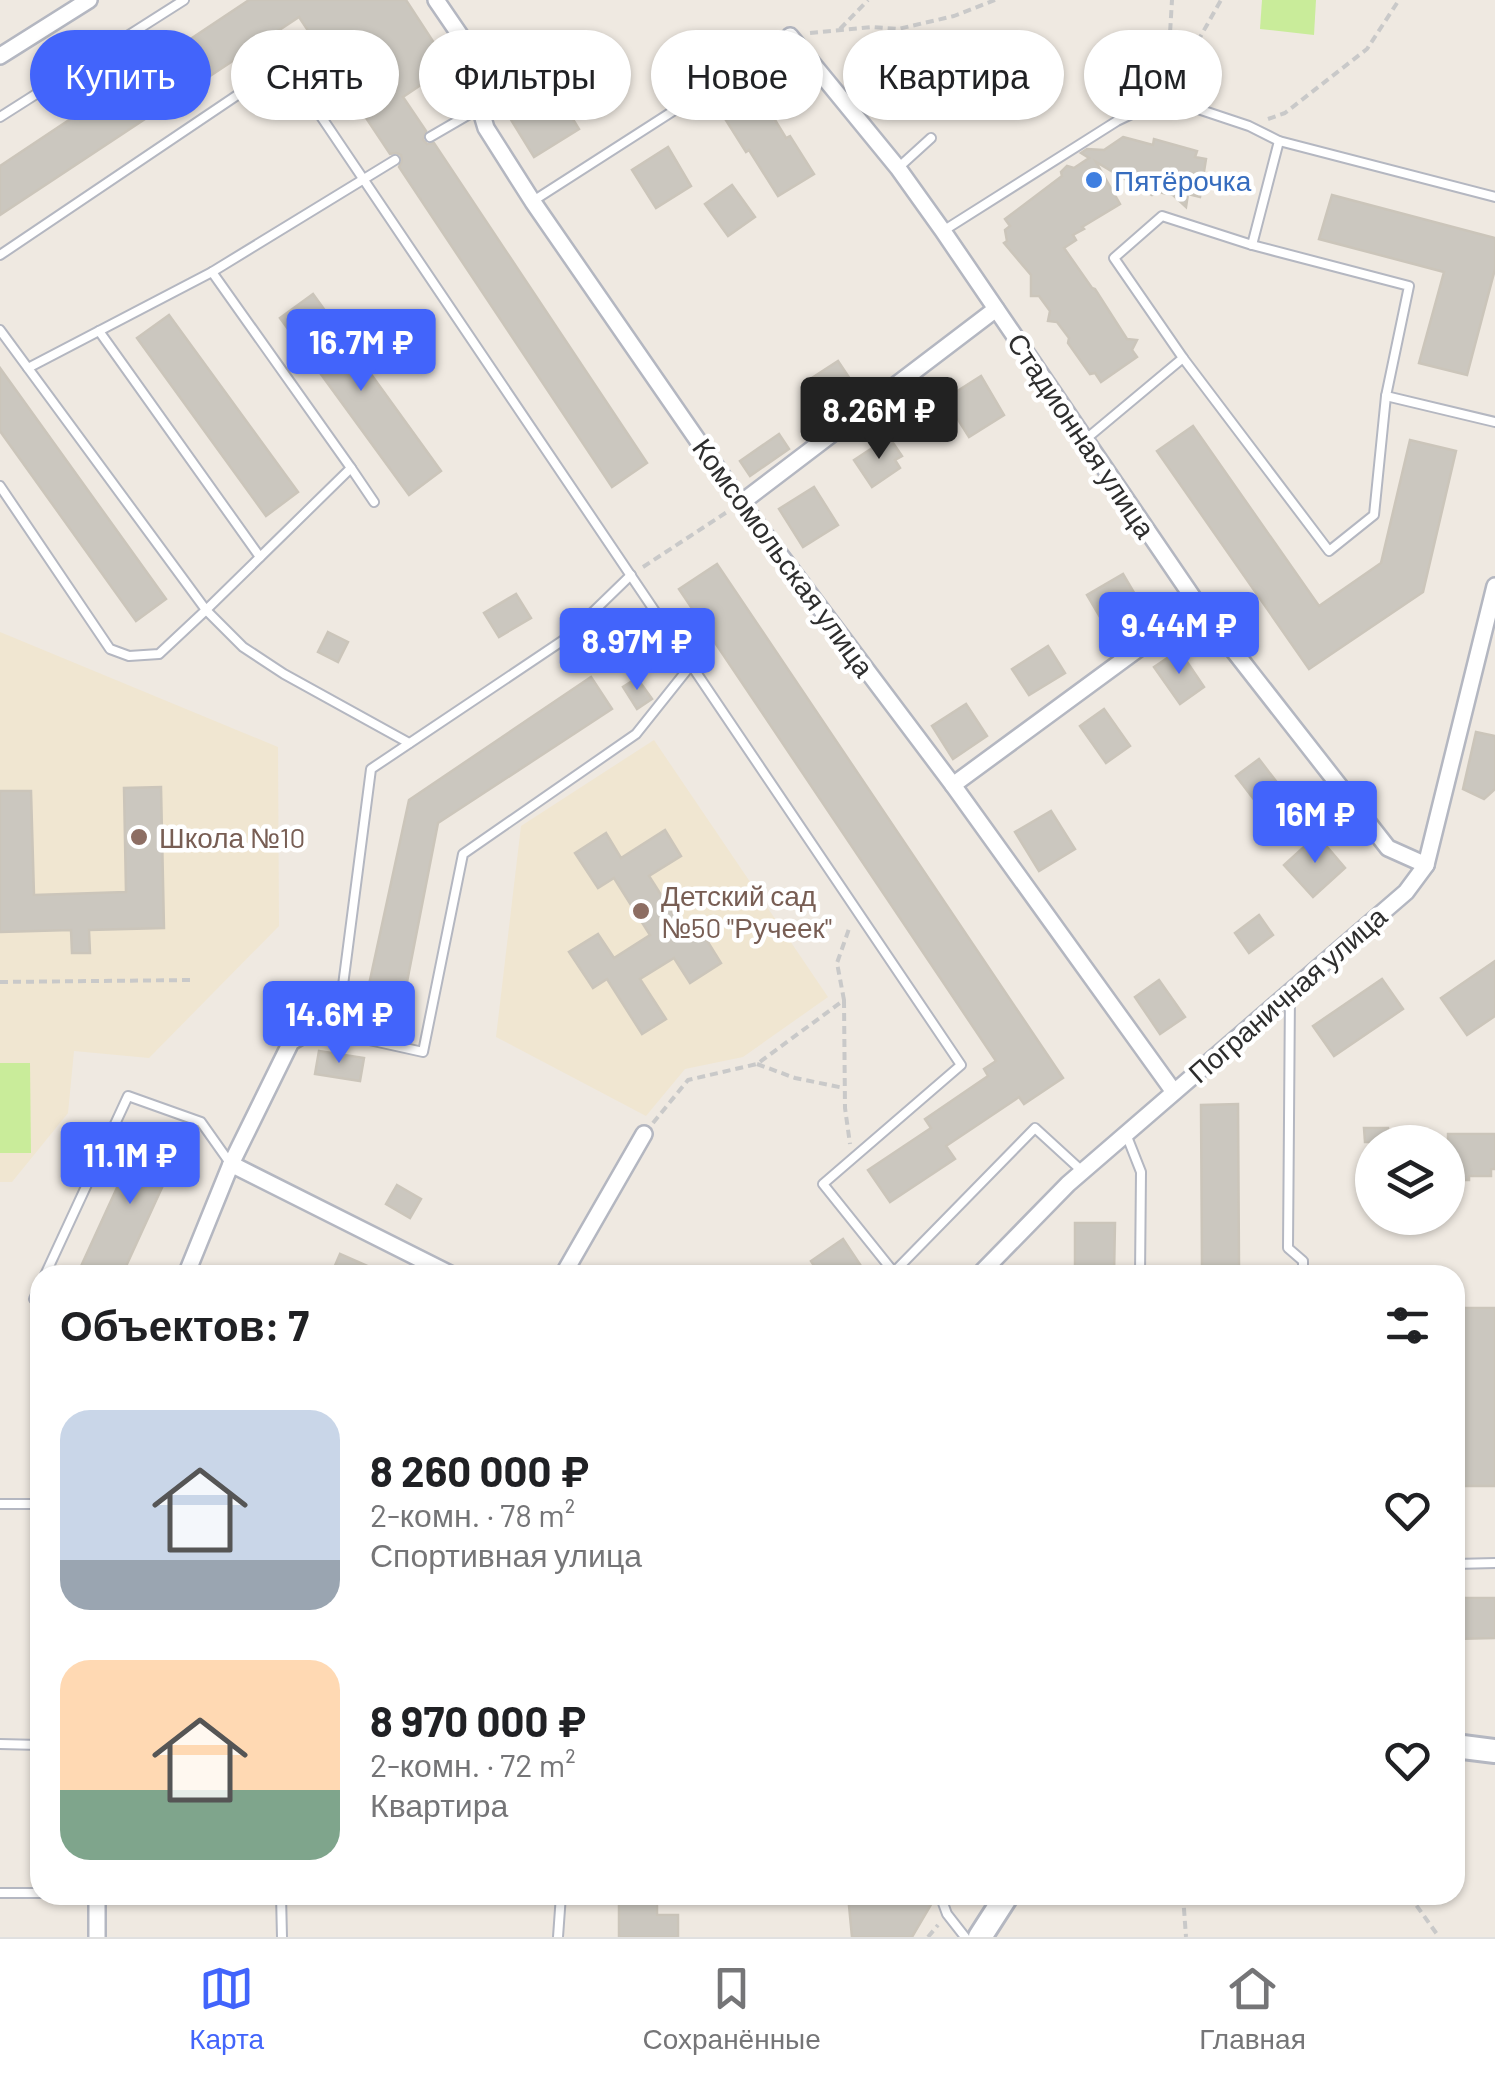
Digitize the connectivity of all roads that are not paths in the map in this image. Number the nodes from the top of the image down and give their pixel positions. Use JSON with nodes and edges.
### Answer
{"nodes":[{"id":1,"x":89,"y":0,"type":"edge"},
{"id":2,"x":184,"y":0,"type":"edge"},
{"id":3,"x":436,"y":0,"type":"edge"},
{"id":4,"x":456,"y":30,"type":"edge"},
{"id":5,"x":0,"y":56,"type":"edge"},
{"id":6,"x":823,"y":76,"type":"edge"},
{"id":7,"x":0,"y":117,"type":"edge"},
{"id":8,"x":460,"y":120,"type":"edge"},
{"id":9,"x":484,"y":120,"type":"edge"},
{"id":10,"x":660,"y":120,"type":"edge"},
{"id":11,"x":430,"y":138,"type":"dead end"},
{"id":12,"x":932,"y":138,"type":"dead end"},
{"id":13,"x":1279,"y":141,"type":"junction"},
{"id":14,"x":394,"y":160,"type":"dead end"},
{"id":15,"x":898,"y":168,"type":"junction"},
{"id":16,"x":364,"y":181,"type":"junction"},
{"id":17,"x":1495,"y":197,"type":"edge"},
{"id":18,"x":533,"y":202,"type":"junction"},
{"id":19,"x":943,"y":231,"type":"junction"},
{"id":20,"x":1252,"y":244,"type":"junction"},
{"id":21,"x":0,"y":255,"type":"edge"},
{"id":22,"x":212,"y":272,"type":"junction"},
{"id":23,"x":996,"y":310,"type":"junction"},
{"id":24,"x":0,"y":330,"type":"edge"},
{"id":25,"x":99,"y":331,"type":"junction"},
{"id":26,"x":1184,"y":358,"type":"junction"},
{"id":27,"x":28,"y":368,"type":"junction"},
{"id":28,"x":1386,"y":396,"type":"junction"},
{"id":29,"x":1495,"y":422,"type":"edge"},
{"id":30,"x":1086,"y":439,"type":"junction"},
{"id":31,"x":351,"y":468,"type":"junction"},
{"id":32,"x":0,"y":486,"type":"edge"},
{"id":33,"x":374,"y":502,"type":"dead end"},
{"id":34,"x":741,"y":504,"type":"junction"},
{"id":35,"x":260,"y":557,"type":"junction"},
{"id":36,"x":631,"y":575,"type":"junction"},
{"id":37,"x":1495,"y":586,"type":"edge"},
{"id":38,"x":1198,"y":605,"type":"junction"},
{"id":39,"x":206,"y":610,"type":"junction"},
{"id":40,"x":691,"y":665,"type":"junction"},
{"id":41,"x":409,"y":744,"type":"junction"},
{"id":42,"x":953,"y":786,"type":"junction"},
{"id":43,"x":1426,"y":865,"type":"junction"},
{"id":44,"x":1290,"y":990,"type":"junction"},
{"id":45,"x":316,"y":1028,"type":"junction"},
{"id":46,"x":1174,"y":1092,"type":"junction"},
{"id":47,"x":644,"y":1134,"type":"road end"},
{"id":48,"x":1126,"y":1134,"type":"junction"},
{"id":49,"x":231,"y":1164,"type":"junction"},
{"id":50,"x":1082,"y":1171,"type":"junction"},
{"id":51,"x":50,"y":1265,"type":"edge"},
{"id":52,"x":190,"y":1265,"type":"edge"},
{"id":53,"x":432,"y":1265,"type":"edge"},
{"id":54,"x":570,"y":1265,"type":"edge"},
{"id":55,"x":888,"y":1265,"type":"edge"},
{"id":56,"x":904,"y":1265,"type":"edge"},
{"id":57,"x":988,"y":1265,"type":"edge"},
{"id":58,"x":1140,"y":1265,"type":"edge"},
{"id":59,"x":1304,"y":1265,"type":"edge"},
{"id":60,"x":0,"y":1504,"type":"edge"},
{"id":61,"x":30,"y":1504,"type":"edge"},
{"id":62,"x":1465,"y":1564,"type":"edge"},
{"id":63,"x":1495,"y":1564,"type":"edge"},
{"id":64,"x":0,"y":1744,"type":"edge"},
{"id":65,"x":30,"y":1745,"type":"edge"},
{"id":66,"x":1465,"y":1747,"type":"edge"},
{"id":67,"x":1495,"y":1750,"type":"edge"},
{"id":68,"x":0,"y":1893,"type":"edge"},
{"id":69,"x":30,"y":1893,"type":"edge"},
{"id":70,"x":97,"y":1905,"type":"edge"},
{"id":71,"x":281,"y":1905,"type":"edge"},
{"id":72,"x":560,"y":1905,"type":"edge"},
{"id":73,"x":944,"y":1905,"type":"edge"},
{"id":74,"x":1001,"y":1905,"type":"edge"},
{"id":75,"x":97,"y":1937,"type":"edge"},
{"id":76,"x":282,"y":1937,"type":"edge"},
{"id":77,"x":558,"y":1937,"type":"edge"},
{"id":78,"x":965,"y":1937,"type":"edge"},
{"id":79,"x":980,"y":1937,"type":"edge"}],
"edges":[{"from":1,"to":5,"type":"street"},
{"from":2,"to":7,"type":"lane"},
{"from":3,"to":4,"type":"street","name":"Комсомольская улица"},
{"from":6,"to":15,"type":"street","name":"Стадионная улица"},
{"from":8,"to":11,"type":"lane"},
{"from":9,"to":18,"type":"street","name":"Комсомольская улица"},
{"from":10,"to":18,"type":"lane"},
{"from":12,"to":15,"type":"lane"},
{"from":13,"to":17,"type":"lane"},
{"from":13,"to":19,"type":"lane"},
{"from":13,"to":20,"type":"lane"},
{"from":14,"to":16,"type":"lane"},
{"from":15,"to":19,"type":"street","name":"Стадионная улица"},
{"from":16,"to":21,"type":"lane"},
{"from":16,"to":22,"type":"lane"},
{"from":16,"to":36,"type":"lane"},
{"from":18,"to":34,"type":"street","name":"Комсомольская улица"},
{"from":19,"to":23,"type":"street","name":"Стадионная улица"},
{"from":20,"to":26,"type":"lane"},
{"from":20,"to":28,"type":"lane"},
{"from":22,"to":25,"type":"lane"},
{"from":22,"to":31,"type":"lane"},
{"from":23,"to":30,"type":"street","name":"Стадионная улица"},
{"from":23,"to":34,"type":"street"},
{"from":24,"to":27,"type":"lane"},
{"from":25,"to":27,"type":"lane"},
{"from":25,"to":35,"type":"lane"},
{"from":26,"to":28,"type":"lane"},
{"from":26,"to":30,"type":"lane"},
{"from":27,"to":39,"type":"lane"},
{"from":28,"to":29,"type":"lane"},
{"from":30,"to":38,"type":"street","name":"Стадионная улица"},
{"from":31,"to":33,"type":"lane"},
{"from":31,"to":35,"type":"lane"},
{"from":32,"to":39,"type":"lane"},
{"from":34,"to":42,"type":"street","name":"Комсомольская улица"},
{"from":35,"to":39,"type":"lane"},
{"from":36,"to":40,"type":"lane"},
{"from":36,"to":41,"type":"lane"},
{"from":37,"to":43,"type":"street","name":"Пограничная улица"},
{"from":38,"to":42,"type":"street"},
{"from":38,"to":43,"type":"street","name":"Стадионная улица"},
{"from":39,"to":41,"type":"lane"},
{"from":40,"to":45,"type":"lane"},
{"from":40,"to":55,"type":"lane"},
{"from":41,"to":45,"type":"lane"},
{"from":42,"to":46,"type":"street","name":"Комсомольская улица"},
{"from":43,"to":44,"type":"street","name":"Пограничная улица"},
{"from":44,"to":46,"type":"street","name":"Пограничная улица"},
{"from":44,"to":59,"type":"lane"},
{"from":45,"to":49,"type":"street"},
{"from":46,"to":48,"type":"street","name":"Пограничная улица"},
{"from":47,"to":54,"type":"street"},
{"from":48,"to":50,"type":"street","name":"Пограничная улица"},
{"from":48,"to":58,"type":"lane"},
{"from":49,"to":51,"type":"lane"},
{"from":49,"to":52,"type":"street"},
{"from":49,"to":53,"type":"street"},
{"from":50,"to":56,"type":"lane"},
{"from":50,"to":57,"type":"street","name":"Пограничная улица"},
{"from":60,"to":61,"type":"lane"},
{"from":62,"to":63,"type":"lane"},
{"from":64,"to":65,"type":"lane"},
{"from":66,"to":67,"type":"main road"},
{"from":68,"to":69,"type":"lane"},
{"from":70,"to":75,"type":"street"},
{"from":71,"to":76,"type":"lane"},
{"from":72,"to":77,"type":"lane"},
{"from":73,"to":78,"type":"lane"},
{"from":74,"to":79,"type":"main road"}]}
